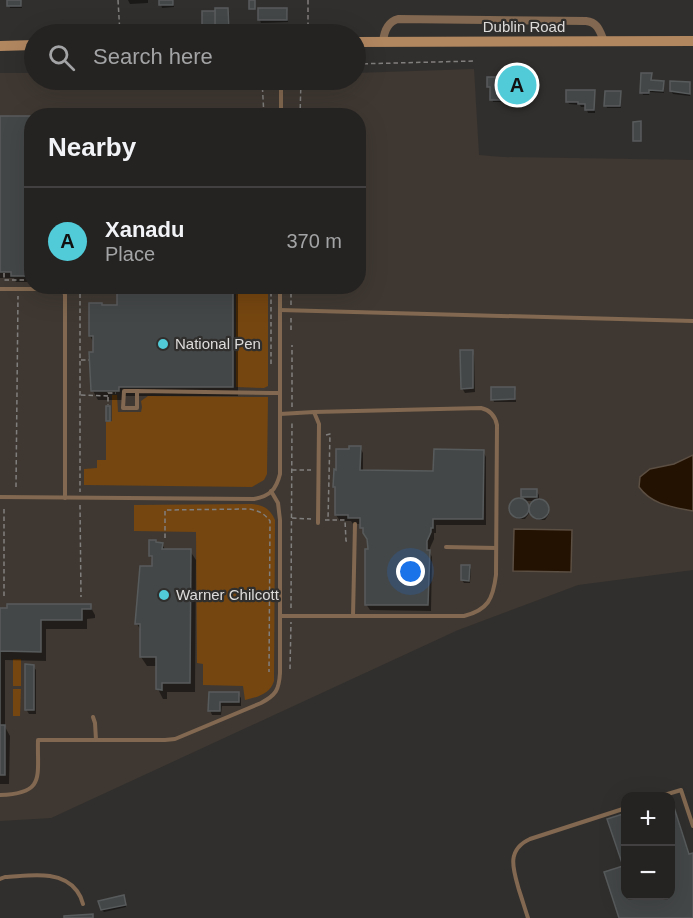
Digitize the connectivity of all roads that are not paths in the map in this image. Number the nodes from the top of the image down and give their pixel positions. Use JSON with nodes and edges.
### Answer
{"nodes":[{"id":1,"x":604,"y":41,"type":"junction"},
{"id":2,"x":693,"y":41,"type":"edge"},
{"id":3,"x":366,"y":42,"type":"edge"},
{"id":4,"x":383,"y":42,"type":"junction"},
{"id":5,"x":24,"y":45,"type":"edge"},
{"id":6,"x":0,"y":46,"type":"edge"},
{"id":7,"x":281,"y":90,"type":"edge"},
{"id":8,"x":281,"y":108,"type":"edge"},
{"id":9,"x":0,"y":289,"type":"edge"},
{"id":10,"x":24,"y":289,"type":"edge"},
{"id":11,"x":65,"y":294,"type":"edge"},
{"id":12,"x":280,"y":294,"type":"edge"},
{"id":13,"x":280,"y":310,"type":"junction"},
{"id":14,"x":693,"y":321,"type":"edge"},
{"id":15,"x":137,"y":391,"type":"junction"},
{"id":16,"x":280,"y":393,"type":"junction"},
{"id":17,"x":314,"y":412,"type":"junction"},
{"id":18,"x":280,"y":414,"type":"junction"},
{"id":19,"x":272,"y":492,"type":"junction"},
{"id":20,"x":0,"y":497,"type":"edge"},
{"id":21,"x":65,"y":498,"type":"junction"},
{"id":22,"x":318,"y":521,"type":"road end"},
{"id":23,"x":355,"y":524,"type":"dead end"},
{"id":24,"x":446,"y":547,"type":"dead end"},
{"id":25,"x":496,"y":548,"type":"junction"},
{"id":26,"x":280,"y":616,"type":"junction"},
{"id":27,"x":353,"y":616,"type":"junction"},
{"id":28,"x":93,"y":717,"type":"dead end"},
{"id":29,"x":96,"y":740,"type":"junction"},
{"id":30,"x":674,"y":792,"type":"edge"},
{"id":31,"x":0,"y":795,"type":"edge"},
{"id":32,"x":621,"y":810,"type":"edge"},
{"id":33,"x":693,"y":826,"type":"edge"},
{"id":34,"x":0,"y":879,"type":"edge"},
{"id":35,"x":83,"y":904,"type":"dead end"},
{"id":36,"x":528,"y":918,"type":"edge"}],
"edges":[{"from":1,"to":2,"type":"main road","name":"Dublin Road"},
{"from":1,"to":4,"type":"main road","name":"Dublin Road"},
{"from":1,"to":4,"type":"street"},
{"from":3,"to":4,"type":"main road","name":"Dublin Road"},
{"from":5,"to":6,"type":"main road"},
{"from":7,"to":8,"type":"lane"},
{"from":9,"to":10,"type":"lane"},
{"from":11,"to":21,"type":"lane"},
{"from":12,"to":13,"type":"lane"},
{"from":13,"to":14,"type":"lane"},
{"from":13,"to":16,"type":"lane"},
{"from":15,"to":15,"type":"lane"},
{"from":15,"to":16,"type":"lane"},
{"from":16,"to":18,"type":"lane"},
{"from":17,"to":18,"type":"lane"},
{"from":17,"to":22,"type":"lane"},
{"from":17,"to":25,"type":"lane"},
{"from":18,"to":19,"type":"lane"},
{"from":19,"to":21,"type":"lane"},
{"from":19,"to":26,"type":"lane"},
{"from":20,"to":21,"type":"lane"},
{"from":23,"to":27,"type":"lane"},
{"from":24,"to":25,"type":"lane"},
{"from":25,"to":27,"type":"lane"},
{"from":26,"to":27,"type":"lane"},
{"from":26,"to":29,"type":"lane"},
{"from":28,"to":29,"type":"lane"},
{"from":29,"to":31,"type":"lane"},
{"from":30,"to":33,"type":"lane"},
{"from":32,"to":36,"type":"lane"},
{"from":34,"to":35,"type":"lane"}]}
